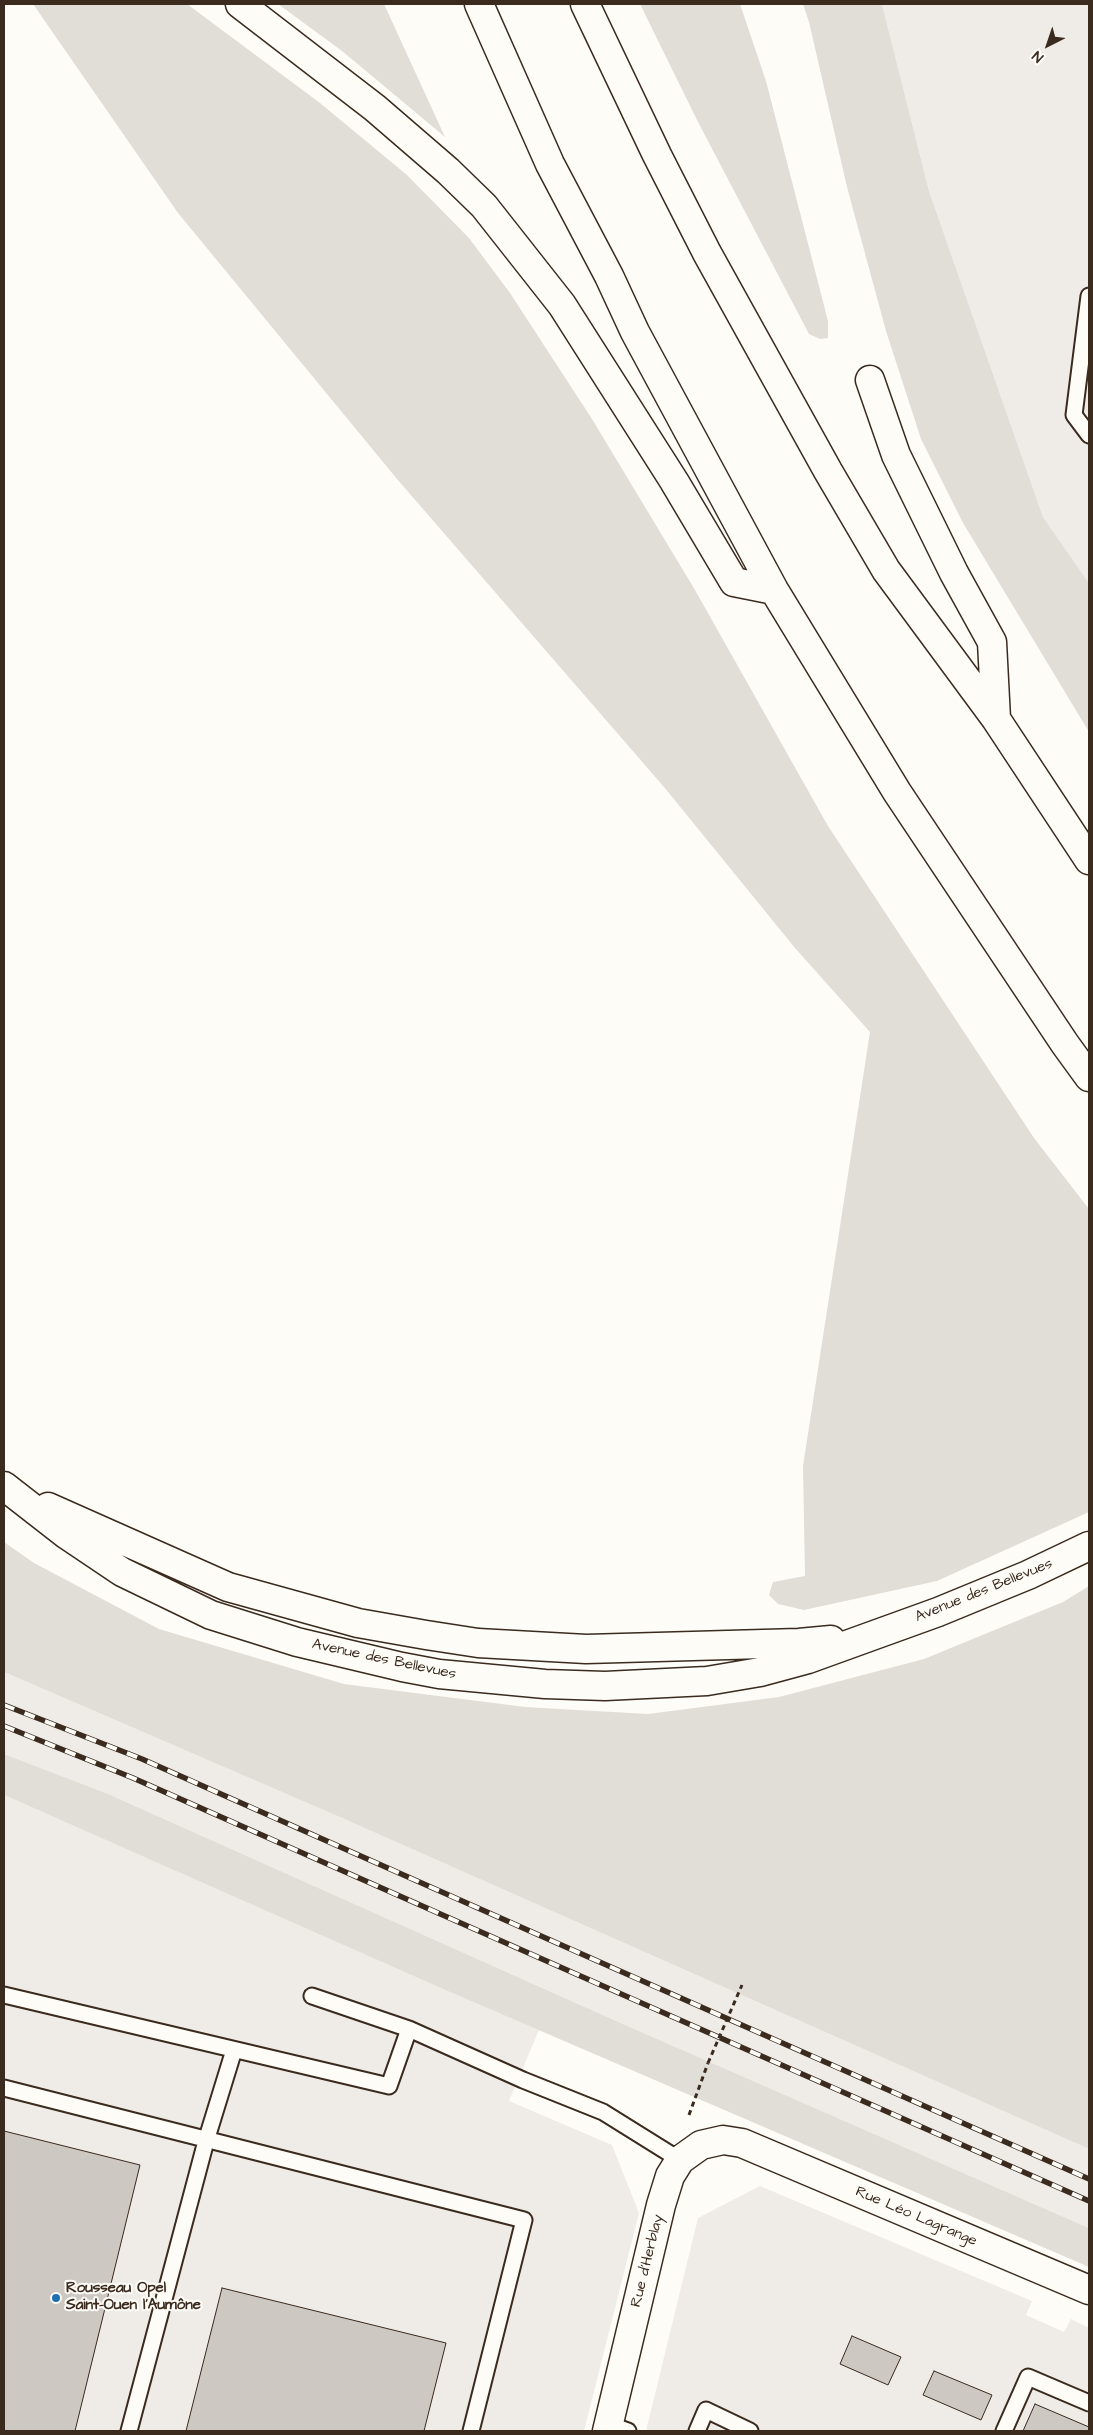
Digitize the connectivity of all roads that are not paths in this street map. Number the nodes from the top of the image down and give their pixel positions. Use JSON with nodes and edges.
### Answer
{"nodes":[{"id":1,"x":240,"y":4,"type":"edge"},
{"id":2,"x":479,"y":4,"type":"edge"},
{"id":3,"x":586,"y":4,"type":"edge"},
{"id":4,"x":1089,"y":296,"type":"edge"},
{"id":5,"x":870,"y":380,"type":"dead end"},
{"id":6,"x":1089,"y":435,"type":"edge"},
{"id":7,"x":774,"y":590,"type":"junction"},
{"id":8,"x":996,"y":719,"type":"junction"},
{"id":9,"x":1089,"y":860,"type":"edge"},
{"id":10,"x":1089,"y":1077,"type":"edge"},
{"id":11,"x":9,"y":1489,"type":"edge"},
{"id":12,"x":1089,"y":1546,"type":"edge"},
{"id":13,"x":877,"y":1633,"type":"junction"},
{"id":14,"x":4,"y":1996,"type":"edge"},
{"id":15,"x":312,"y":1996,"type":"dead end"},
{"id":16,"x":409,"y":2029,"type":"junction"},
{"id":17,"x":234,"y":2050,"type":"junction"},
{"id":18,"x":4,"y":2088,"type":"edge"},
{"id":19,"x":206,"y":2141,"type":"junction"},
{"id":20,"x":742,"y":2143,"type":"joint"},
{"id":21,"x":680,"y":2160,"type":"junction"},
{"id":22,"x":1089,"y":2290,"type":"edge"},
{"id":23,"x":1089,"y":2403,"type":"edge"},
{"id":24,"x":614,"y":2429,"type":"edge"},
{"id":25,"x":130,"y":2431,"type":"edge"},
{"id":26,"x":471,"y":2431,"type":"edge"},
{"id":27,"x":697,"y":2431,"type":"edge"},
{"id":28,"x":750,"y":2431,"type":"edge"},
{"id":29,"x":1004,"y":2431,"type":"edge"}],
"edges":[{"from":1,"to":7,"type":"main road"},
{"from":2,"to":7,"type":"main road"},
{"from":3,"to":8,"type":"main road"},
{"from":4,"to":6,"type":"lane"},
{"from":5,"to":8,"type":"main road"},
{"from":7,"to":10,"type":"main road"},
{"from":8,"to":9,"type":"main road"},
{"from":11,"to":13,"type":"main road","name":"Avenue des Bellevues"},
{"from":11,"to":13,"type":"main road","name":"Avenue des Bellevues"},
{"from":12,"to":13,"type":"main road","name":"Avenue des Bellevues"},
{"from":14,"to":17,"type":"lane"},
{"from":15,"to":16,"type":"lane"},
{"from":16,"to":17,"type":"lane"},
{"from":16,"to":21,"type":"lane"},
{"from":17,"to":19,"type":"lane"},
{"from":18,"to":19,"type":"lane"},
{"from":19,"to":25,"type":"lane"},
{"from":19,"to":26,"type":"lane"},
{"from":20,"to":21,"type":"main road","name":"Rue d'Herblay"},
{"from":20,"to":22,"type":"main road","name":"Rue Léo Lagrange"},
{"from":21,"to":24,"type":"main road","name":"Rue d'Herblay"},
{"from":23,"to":29,"type":"lane"},
{"from":27,"to":28,"type":"lane"}]}
